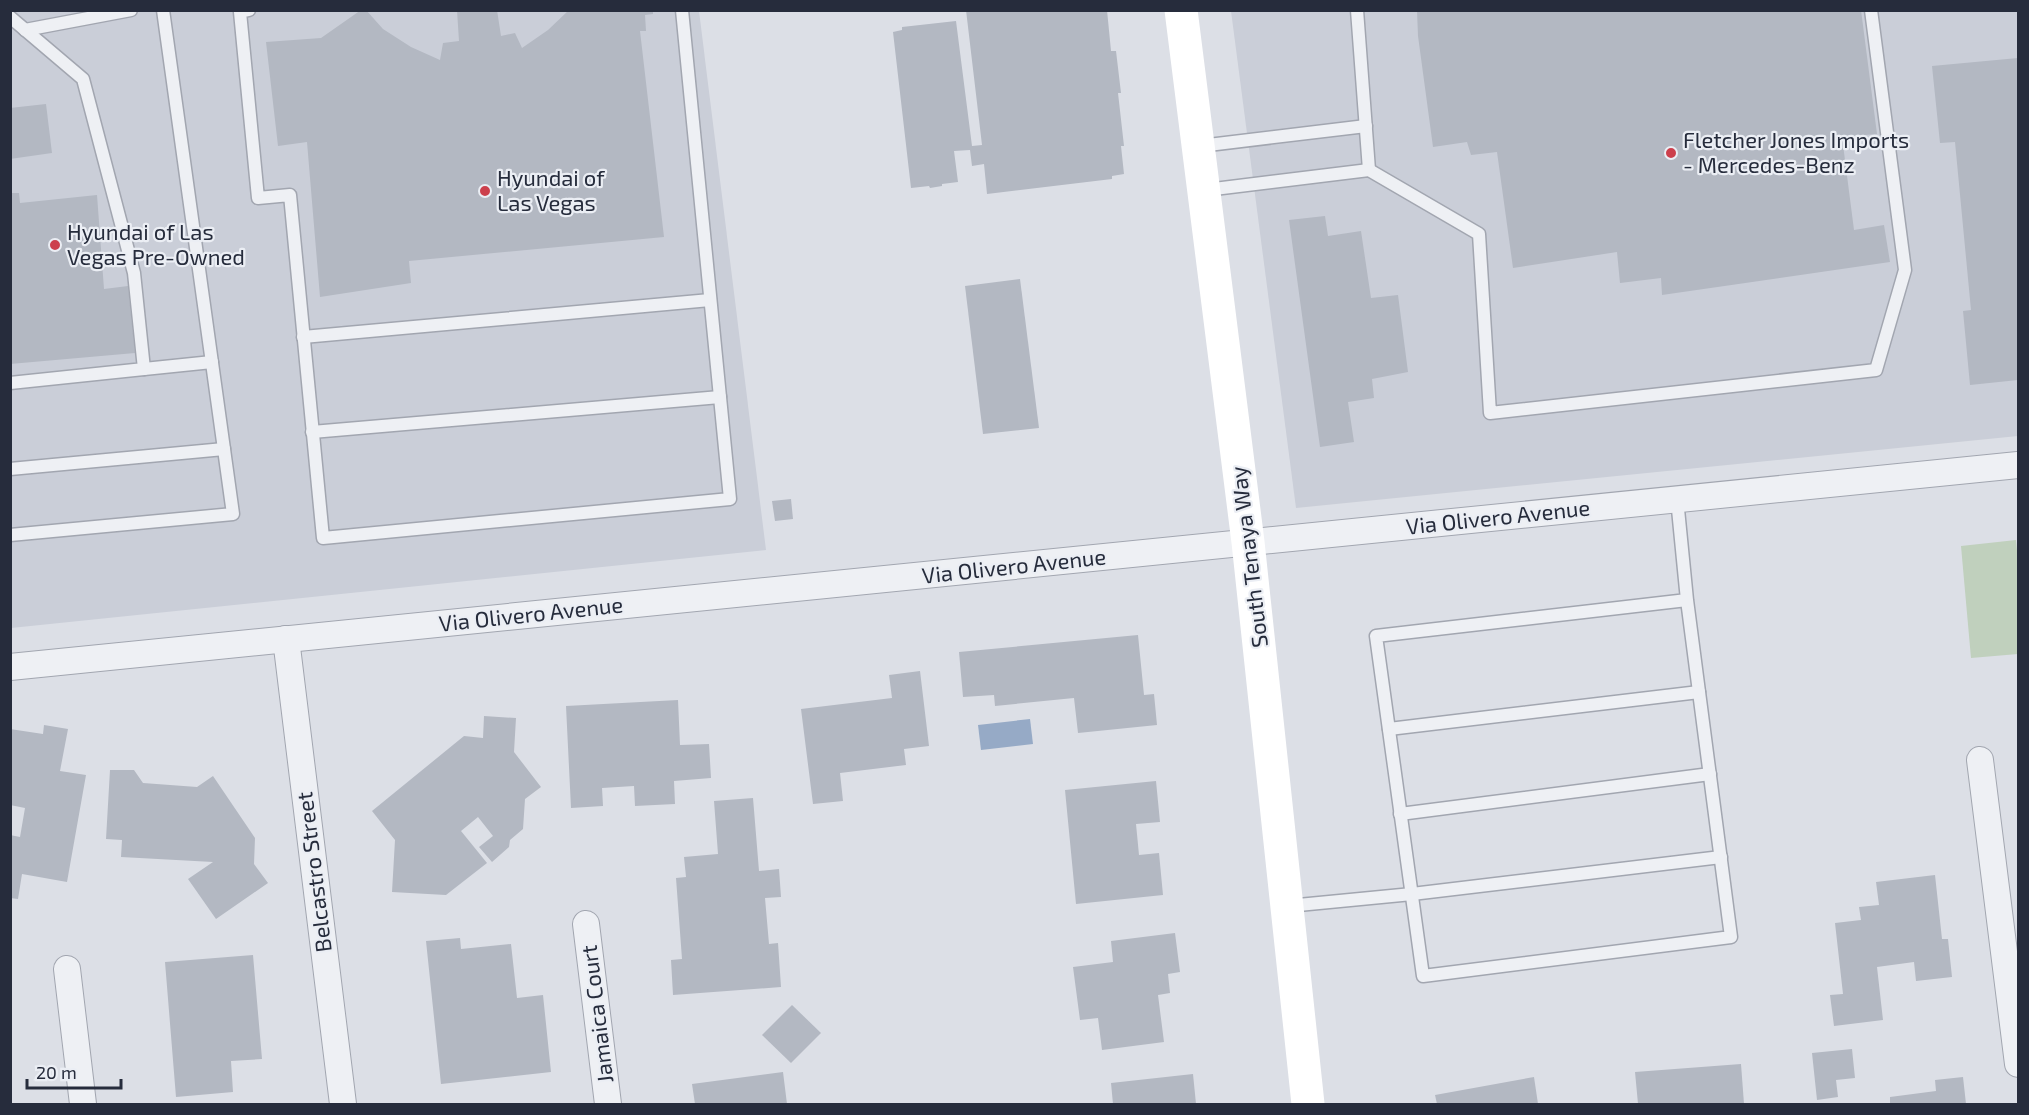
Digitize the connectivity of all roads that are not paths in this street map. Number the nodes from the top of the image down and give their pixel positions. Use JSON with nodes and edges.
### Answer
{"nodes":[{"id":1,"x":131,"y":10,"type":"edge"},
{"id":2,"x":163,"y":10,"type":"edge"},
{"id":3,"x":249,"y":10,"type":"edge"},
{"id":4,"x":682,"y":10,"type":"edge"},
{"id":5,"x":1181,"y":10,"type":"edge"},
{"id":6,"x":1357,"y":10,"type":"edge"},
{"id":7,"x":1871,"y":10,"type":"edge"},
{"id":8,"x":10,"y":17,"type":"edge"},
{"id":9,"x":26,"y":30,"type":"junction"},
{"id":10,"x":1365,"y":126,"type":"junction"},
{"id":11,"x":1199,"y":146,"type":"junction"},
{"id":12,"x":1370,"y":170,"type":"junction"},
{"id":13,"x":1203,"y":190,"type":"junction"},
{"id":14,"x":710,"y":300,"type":"junction"},
{"id":15,"x":303,"y":337,"type":"junction"},
{"id":16,"x":212,"y":362,"type":"junction"},
{"id":17,"x":144,"y":369,"type":"junction"},
{"id":18,"x":10,"y":383,"type":"edge"},
{"id":19,"x":720,"y":397,"type":"junction"},
{"id":20,"x":312,"y":432,"type":"junction"},
{"id":21,"x":224,"y":449,"type":"junction"},
{"id":22,"x":2019,"y":465,"type":"edge"},
{"id":23,"x":10,"y":469,"type":"edge"},
{"id":24,"x":1677,"y":499,"type":"junction"},
{"id":25,"x":10,"y":535,"type":"edge"},
{"id":26,"x":1248,"y":542,"type":"junction"},
{"id":27,"x":1687,"y":600,"type":"junction"},
{"id":28,"x":286,"y":639,"type":"junction"},
{"id":29,"x":10,"y":667,"type":"edge"},
{"id":30,"x":1699,"y":692,"type":"junction"},
{"id":31,"x":1389,"y":729,"type":"junction"},
{"id":32,"x":1980,"y":760,"type":"dead end"},
{"id":33,"x":1710,"y":774,"type":"junction"},
{"id":34,"x":1400,"y":814,"type":"junction"},
{"id":35,"x":1721,"y":857,"type":"junction"},
{"id":36,"x":1412,"y":894,"type":"junction"},
{"id":37,"x":1287,"y":906,"type":"junction"},
{"id":38,"x":586,"y":924,"type":"dead end"},
{"id":39,"x":67,"y":969,"type":"dead end"},
{"id":40,"x":2019,"y":1064,"type":"edge"},
{"id":41,"x":83,"y":1104,"type":"edge"},
{"id":42,"x":343,"y":1104,"type":"edge"},
{"id":43,"x":608,"y":1104,"type":"edge"},
{"id":44,"x":1308,"y":1104,"type":"edge"}],
"edges":[{"from":1,"to":9,"type":"lane"},
{"from":2,"to":16,"type":"lane"},
{"from":3,"to":15,"type":"lane"},
{"from":4,"to":14,"type":"lane"},
{"from":5,"to":11,"type":"street","name":"South Tenaya Way"},
{"from":6,"to":10,"type":"lane"},
{"from":7,"to":12,"type":"lane"},
{"from":8,"to":9,"type":"lane"},
{"from":9,"to":17,"type":"lane"},
{"from":10,"to":11,"type":"lane"},
{"from":10,"to":12,"type":"lane"},
{"from":11,"to":13,"type":"street","name":"South Tenaya Way"},
{"from":12,"to":13,"type":"lane"},
{"from":13,"to":26,"type":"street","name":"South Tenaya Way"},
{"from":14,"to":15,"type":"lane"},
{"from":14,"to":19,"type":"lane"},
{"from":15,"to":20,"type":"lane"},
{"from":16,"to":17,"type":"lane"},
{"from":16,"to":21,"type":"lane"},
{"from":17,"to":18,"type":"lane"},
{"from":19,"to":20,"type":"lane"},
{"from":19,"to":20,"type":"lane"},
{"from":21,"to":23,"type":"lane"},
{"from":21,"to":25,"type":"lane"},
{"from":22,"to":24,"type":"street","name":"Via Olivero Avenue"},
{"from":24,"to":26,"type":"street","name":"Via Olivero Avenue"},
{"from":24,"to":27,"type":"lane"},
{"from":26,"to":28,"type":"street","name":"Via Olivero Avenue"},
{"from":26,"to":37,"type":"street","name":"South Tenaya Way"},
{"from":27,"to":30,"type":"lane"},
{"from":27,"to":31,"type":"lane"},
{"from":28,"to":29,"type":"street","name":"Via Olivero Avenue"},
{"from":28,"to":42,"type":"street","name":"Belcastro Street"},
{"from":30,"to":31,"type":"lane"},
{"from":30,"to":33,"type":"lane"},
{"from":31,"to":34,"type":"lane"},
{"from":32,"to":40,"type":"street"},
{"from":33,"to":34,"type":"lane"},
{"from":33,"to":35,"type":"lane"},
{"from":34,"to":36,"type":"lane"},
{"from":35,"to":36,"type":"lane"},
{"from":35,"to":36,"type":"lane"},
{"from":36,"to":37,"type":"lane"},
{"from":37,"to":44,"type":"street","name":"South Tenaya Way"},
{"from":38,"to":43,"type":"street","name":"Jamaica Court"},
{"from":39,"to":41,"type":"street"}]}
